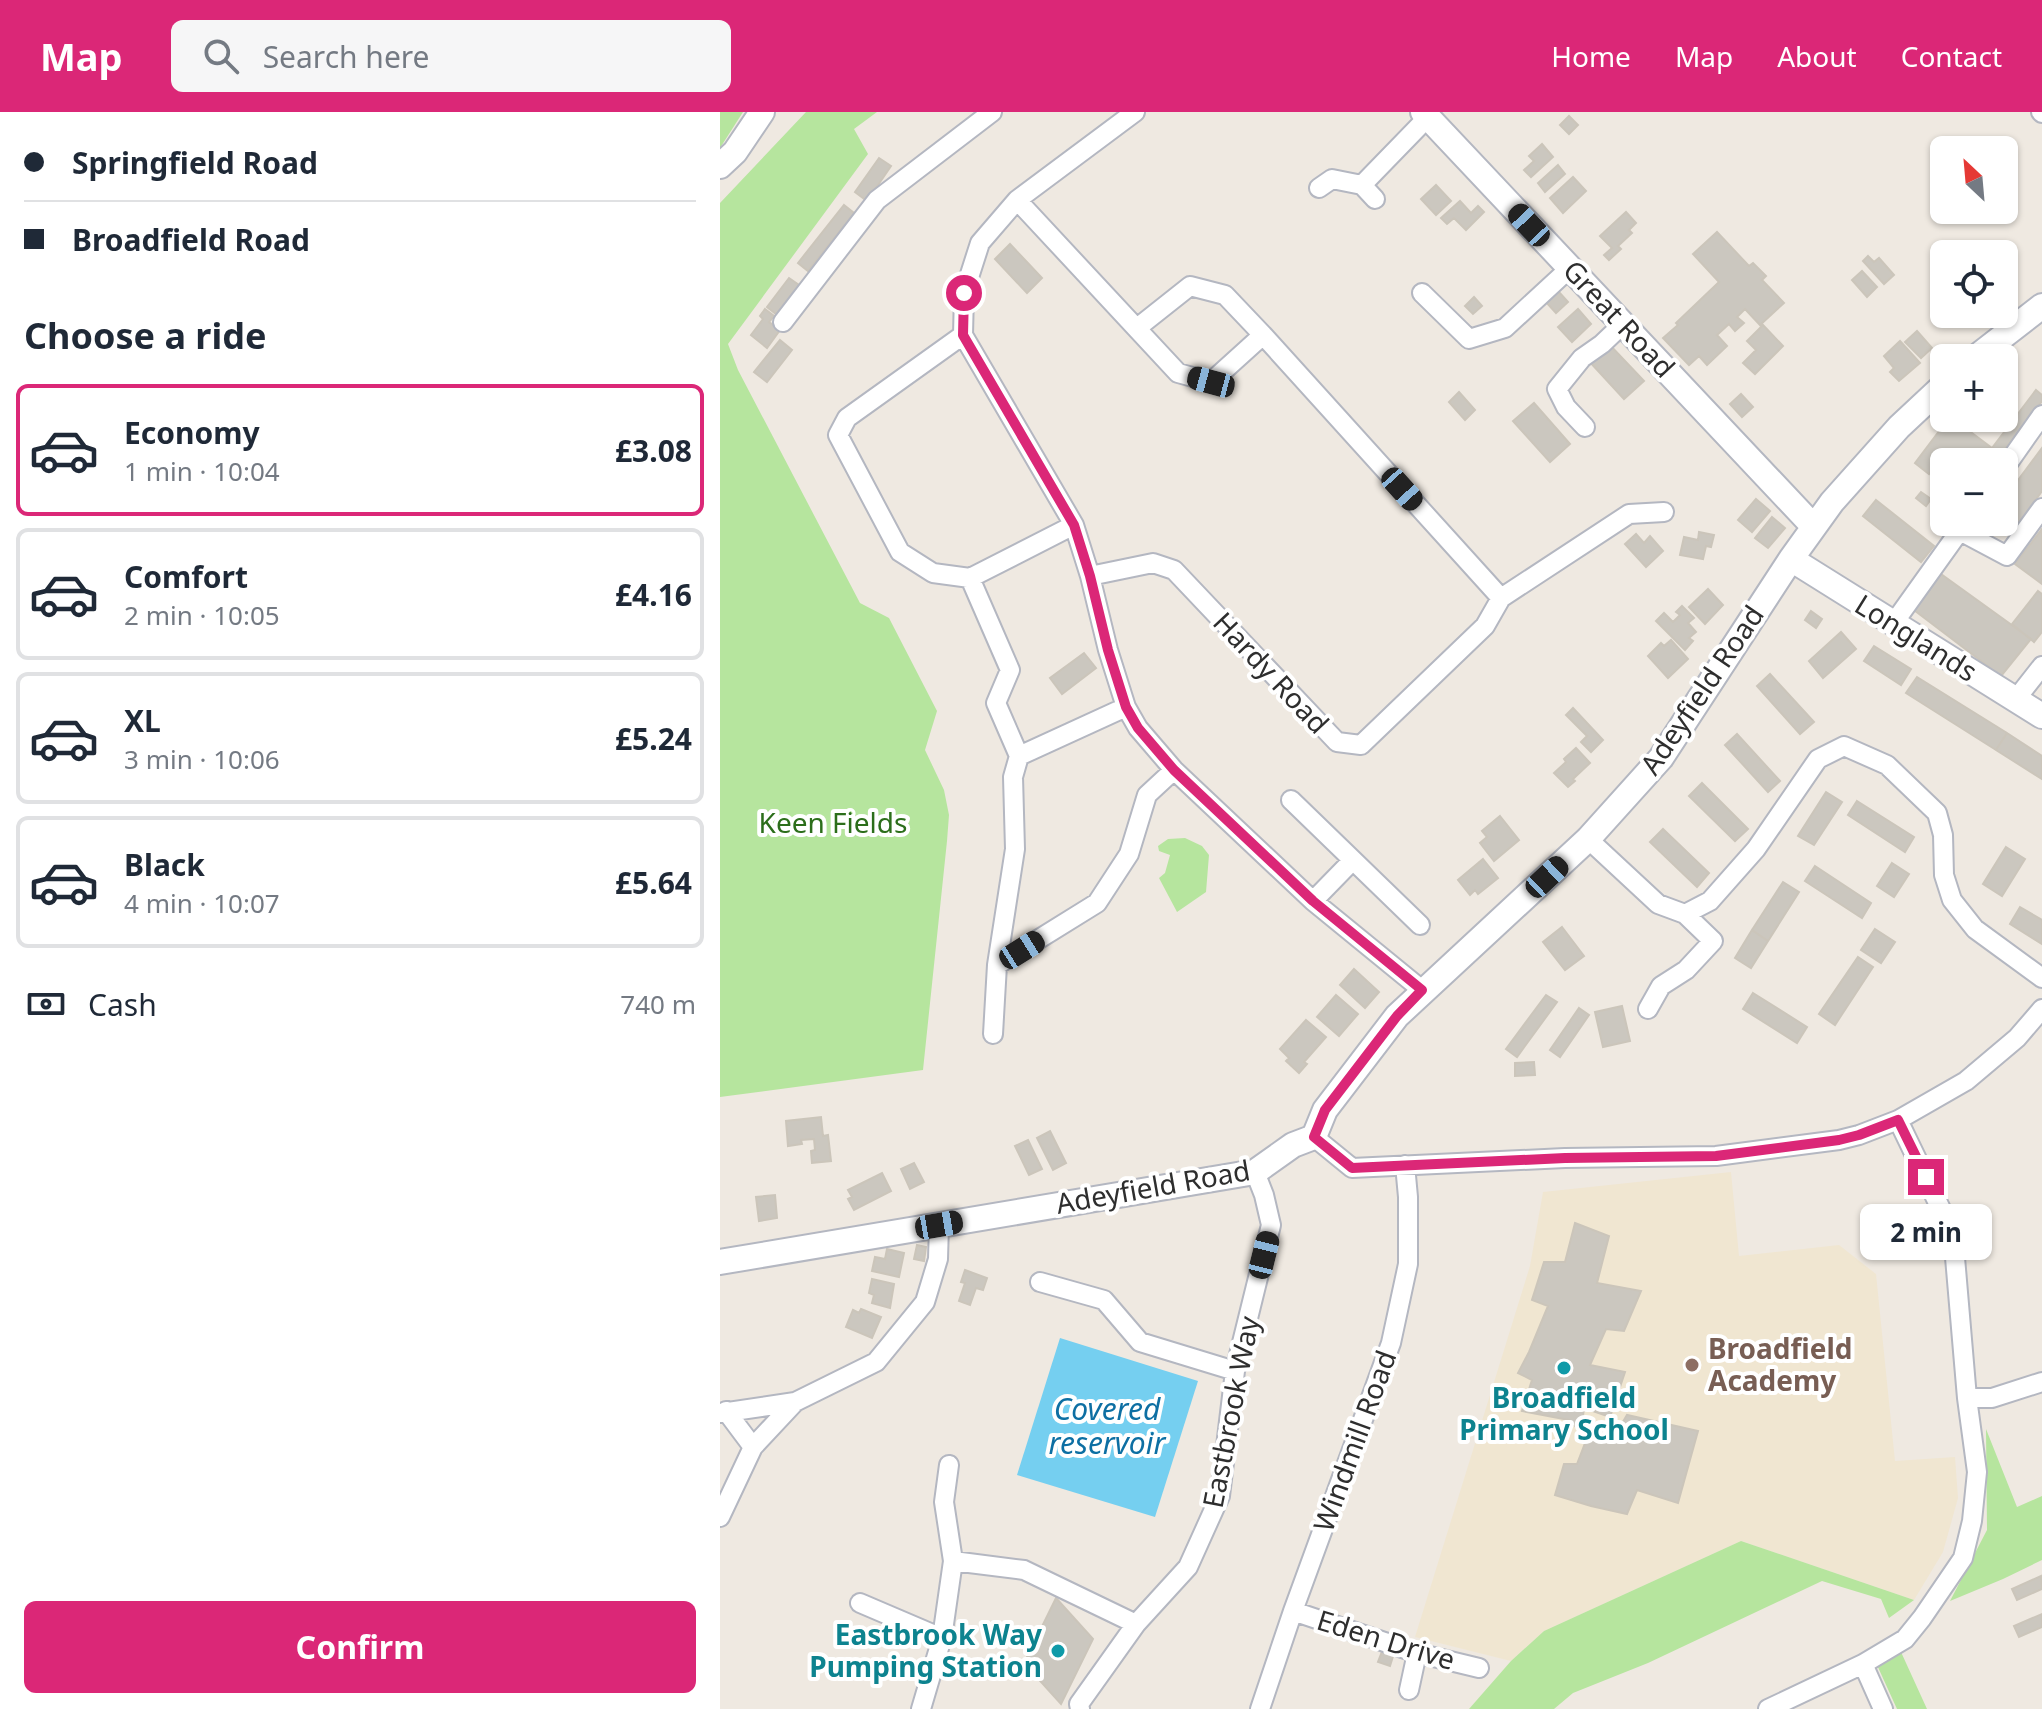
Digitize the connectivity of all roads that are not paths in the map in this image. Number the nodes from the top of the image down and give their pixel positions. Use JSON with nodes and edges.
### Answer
{"nodes":[{"id":1,"x":762,"y":112,"type":"edge"},
{"id":2,"x":992,"y":112,"type":"edge"},
{"id":3,"x":1135,"y":112,"type":"edge"},
{"id":4,"x":1425,"y":114,"type":"edge"},
{"id":5,"x":720,"y":166,"type":"edge"},
{"id":6,"x":1362,"y":185,"type":"junction"},
{"id":7,"x":1319,"y":188,"type":"dead end"},
{"id":8,"x":1375,"y":199,"type":"dead end"},
{"id":9,"x":1017,"y":200,"type":"junction"},
{"id":10,"x":1570,"y":268,"type":"junction"},
{"id":11,"x":1422,"y":293,"type":"dead end"},
{"id":12,"x":2042,"y":306,"type":"edge"},
{"id":13,"x":783,"y":322,"type":"dead end"},
{"id":14,"x":1624,"y":323,"type":"junction"},
{"id":15,"x":1137,"y":328,"type":"junction"},
{"id":16,"x":963,"y":335,"type":"junction"},
{"id":17,"x":1263,"y":335,"type":"junction"},
{"id":18,"x":1993,"y":344,"type":"edge"},
{"id":19,"x":1930,"y":398,"type":"edge"},
{"id":20,"x":2042,"y":415,"type":"edge"},
{"id":21,"x":1585,"y":427,"type":"dead end"},
{"id":22,"x":2018,"y":449,"type":"edge"},
{"id":23,"x":2042,"y":508,"type":"edge"},
{"id":24,"x":1664,"y":512,"type":"dead end"},
{"id":25,"x":1074,"y":525,"type":"junction"},
{"id":26,"x":1814,"y":527,"type":"junction"},
{"id":27,"x":1956,"y":536,"type":"edge"},
{"id":28,"x":1978,"y":536,"type":"edge"},
{"id":29,"x":1791,"y":559,"type":"junction"},
{"id":30,"x":1090,"y":576,"type":"junction"},
{"id":31,"x":970,"y":578,"type":"junction"},
{"id":32,"x":1501,"y":598,"type":"junction"},
{"id":33,"x":1893,"y":624,"type":"junction"},
{"id":34,"x":2042,"y":666,"type":"edge"},
{"id":35,"x":2016,"y":699,"type":"junction"},
{"id":36,"x":1126,"y":707,"type":"junction"},
{"id":37,"x":2042,"y":716,"type":"edge"},
{"id":38,"x":1019,"y":756,"type":"junction"},
{"id":39,"x":1174,"y":770,"type":"junction"},
{"id":40,"x":1291,"y":800,"type":"dead end"},
{"id":41,"x":1588,"y":839,"type":"junction"},
{"id":42,"x":1353,"y":860,"type":"junction"},
{"id":43,"x":1313,"y":901,"type":"junction"},
{"id":44,"x":1685,"y":914,"type":"junction"},
{"id":45,"x":1420,"y":925,"type":"dead end"},
{"id":46,"x":997,"y":965,"type":"junction"},
{"id":47,"x":2042,"y":978,"type":"edge"},
{"id":48,"x":1422,"y":990,"type":"junction"},
{"id":49,"x":1648,"y":1009,"type":"dead end"},
{"id":50,"x":2042,"y":1009,"type":"edge"},
{"id":51,"x":993,"y":1034,"type":"dead end"},
{"id":52,"x":1898,"y":1120,"type":"junction"},
{"id":53,"x":1314,"y":1137,"type":"junction"},
{"id":54,"x":1405,"y":1165,"type":"junction"},
{"id":55,"x":1255,"y":1172,"type":"junction"},
{"id":56,"x":939,"y":1225,"type":"junction"},
{"id":57,"x":720,"y":1262,"type":"edge"},
{"id":58,"x":1040,"y":1282,"type":"dead end"},
{"id":59,"x":1235,"y":1371,"type":"junction"},
{"id":60,"x":2042,"y":1382,"type":"edge"},
{"id":61,"x":1967,"y":1398,"type":"junction"},
{"id":62,"x":795,"y":1402,"type":"junction"},
{"id":63,"x":723,"y":1412,"type":"edge"},
{"id":64,"x":753,"y":1447,"type":"junction"},
{"id":65,"x":949,"y":1465,"type":"dead end"},
{"id":66,"x":720,"y":1517,"type":"edge"},
{"id":67,"x":953,"y":1561,"type":"junction"},
{"id":68,"x":860,"y":1603,"type":"dead end"},
{"id":69,"x":1293,"y":1611,"type":"junction"},
{"id":70,"x":1136,"y":1624,"type":"junction"},
{"id":71,"x":942,"y":1638,"type":"junction"},
{"id":72,"x":1417,"y":1653,"type":"junction"},
{"id":73,"x":1863,"y":1664,"type":"junction"},
{"id":74,"x":1479,"y":1668,"type":"dead end"},
{"id":75,"x":1409,"y":1690,"type":"dead end"},
{"id":76,"x":921,"y":1709,"type":"edge"},
{"id":77,"x":1080,"y":1709,"type":"edge"},
{"id":78,"x":1260,"y":1709,"type":"edge"},
{"id":79,"x":1768,"y":1709,"type":"edge"},
{"id":80,"x":1883,"y":1709,"type":"edge"}],
"edges":[{"from":1,"to":5,"type":"street"},
{"from":2,"to":13,"type":"street"},
{"from":3,"to":9,"type":"street"},
{"from":4,"to":6,"type":"street"},
{"from":4,"to":10,"type":"street","name":"Great Road"},
{"from":6,"to":7,"type":"street"},
{"from":6,"to":8,"type":"street"},
{"from":9,"to":15,"type":"street"},
{"from":9,"to":16,"type":"street"},
{"from":10,"to":11,"type":"street"},
{"from":10,"to":14,"type":"street","name":"Great Road"},
{"from":12,"to":18,"type":"street"},
{"from":14,"to":21,"type":"street"},
{"from":14,"to":26,"type":"street","name":"Great Road"},
{"from":15,"to":17,"type":"street"},
{"from":15,"to":17,"type":"street"},
{"from":16,"to":25,"type":"street"},
{"from":16,"to":31,"type":"street"},
{"from":17,"to":32,"type":"street"},
{"from":19,"to":26,"type":"street","name":"Adeyfield Road"},
{"from":20,"to":22,"type":"street"},
{"from":23,"to":28,"type":"street"},
{"from":24,"to":32,"type":"street"},
{"from":25,"to":30,"type":"street"},
{"from":25,"to":31,"type":"street"},
{"from":26,"to":29,"type":"street","name":"Adeyfield Road"},
{"from":27,"to":33,"type":"street"},
{"from":29,"to":33,"type":"street","name":"Longlands"},
{"from":29,"to":41,"type":"street","name":"Adeyfield Road"},
{"from":30,"to":32,"type":"street","name":"Hardy Road"},
{"from":30,"to":36,"type":"street"},
{"from":31,"to":38,"type":"street"},
{"from":33,"to":35,"type":"street","name":"Longlands"},
{"from":34,"to":35,"type":"street"},
{"from":35,"to":37,"type":"street","name":"Longlands"},
{"from":36,"to":38,"type":"street"},
{"from":36,"to":39,"type":"street"},
{"from":38,"to":46,"type":"street"},
{"from":39,"to":43,"type":"street"},
{"from":39,"to":46,"type":"street"},
{"from":40,"to":42,"type":"street"},
{"from":41,"to":44,"type":"street"},
{"from":41,"to":48,"type":"street","name":"Adeyfield Road"},
{"from":42,"to":43,"type":"street"},
{"from":42,"to":45,"type":"street"},
{"from":43,"to":48,"type":"street"},
{"from":44,"to":47,"type":"street"},
{"from":44,"to":49,"type":"street"},
{"from":46,"to":51,"type":"street"},
{"from":48,"to":53,"type":"street","name":"Adeyfield Road"},
{"from":50,"to":52,"type":"street"},
{"from":52,"to":54,"type":"street"},
{"from":52,"to":61,"type":"street"},
{"from":53,"to":54,"type":"street"},
{"from":53,"to":55,"type":"street","name":"Adeyfield Road"},
{"from":54,"to":69,"type":"street","name":"Windmill Road"},
{"from":55,"to":56,"type":"street","name":"Adeyfield Road"},
{"from":55,"to":59,"type":"street","name":"Eastbrook Way"},
{"from":56,"to":57,"type":"street","name":"Adeyfield Road"},
{"from":56,"to":62,"type":"street"},
{"from":58,"to":59,"type":"street"},
{"from":59,"to":70,"type":"street","name":"Eastbrook Way"},
{"from":60,"to":61,"type":"street"},
{"from":61,"to":73,"type":"street"},
{"from":62,"to":63,"type":"street"},
{"from":62,"to":64,"type":"street"},
{"from":63,"to":64,"type":"street"},
{"from":64,"to":66,"type":"street"},
{"from":65,"to":67,"type":"street"},
{"from":67,"to":70,"type":"street"},
{"from":67,"to":71,"type":"street"},
{"from":68,"to":71,"type":"street"},
{"from":69,"to":72,"type":"street","name":"Eden Drive"},
{"from":69,"to":78,"type":"street","name":"Windmill Road"},
{"from":70,"to":77,"type":"street","name":"Eastbrook Way"},
{"from":71,"to":76,"type":"street"},
{"from":72,"to":74,"type":"street","name":"Eden Drive"},
{"from":72,"to":75,"type":"street"},
{"from":73,"to":79,"type":"street"},
{"from":73,"to":80,"type":"street"}]}
